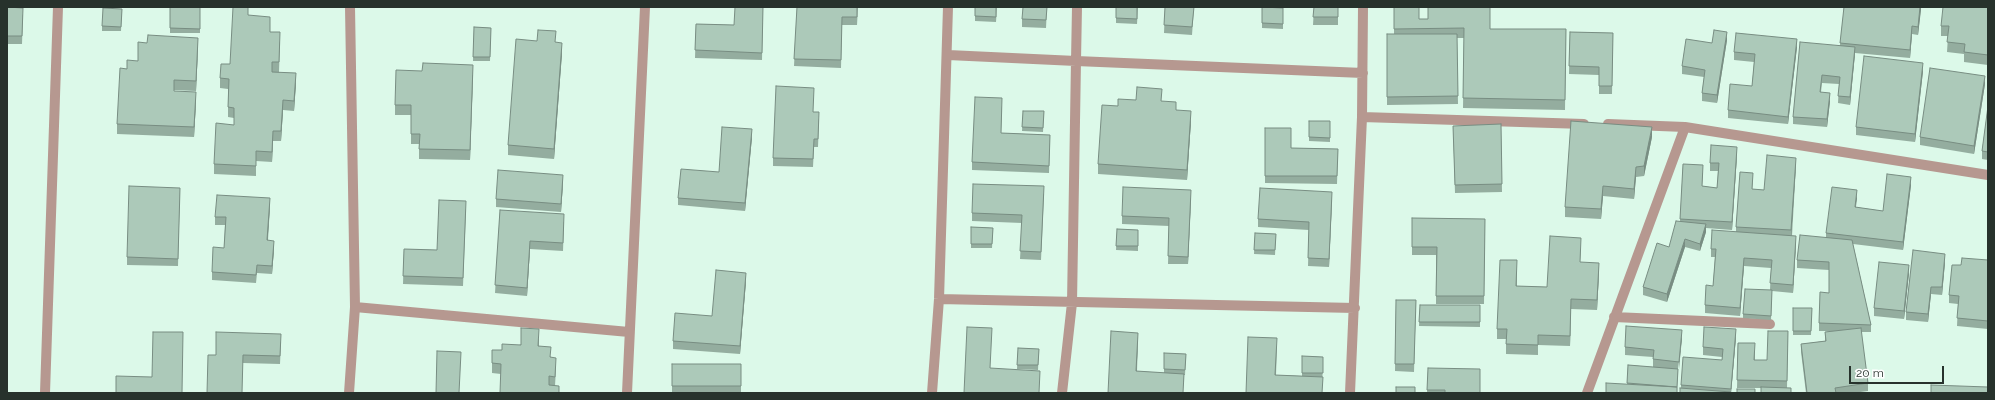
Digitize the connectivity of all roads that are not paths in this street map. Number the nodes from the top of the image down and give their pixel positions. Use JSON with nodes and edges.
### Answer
{"nodes":[{"id":1,"x":58,"y":7,"type":"edge"},
{"id":2,"x":350,"y":7,"type":"edge"},
{"id":3,"x":645,"y":7,"type":"edge"},
{"id":4,"x":948,"y":7,"type":"edge"},
{"id":5,"x":1077,"y":7,"type":"edge"},
{"id":6,"x":1363,"y":7,"type":"edge"},
{"id":7,"x":948,"y":54,"type":"junction"},
{"id":8,"x":1076,"y":61,"type":"junction"},
{"id":9,"x":1363,"y":73,"type":"junction"},
{"id":10,"x":1362,"y":117,"type":"junction"},
{"id":11,"x":1685,"y":127,"type":"junction"},
{"id":12,"x":1988,"y":175,"type":"edge"},
{"id":13,"x":939,"y":299,"type":"junction"},
{"id":14,"x":1072,"y":303,"type":"junction"},
{"id":15,"x":355,"y":307,"type":"junction"},
{"id":16,"x":1355,"y":308,"type":"junction"},
{"id":17,"x":1614,"y":317,"type":"junction"},
{"id":18,"x":1770,"y":324,"type":"edge"},
{"id":19,"x":629,"y":332,"type":"junction"},
{"id":20,"x":45,"y":393,"type":"edge"},
{"id":21,"x":349,"y":393,"type":"edge"},
{"id":22,"x":627,"y":393,"type":"edge"},
{"id":23,"x":932,"y":393,"type":"edge"},
{"id":24,"x":1062,"y":393,"type":"edge"},
{"id":25,"x":1350,"y":393,"type":"edge"},
{"id":26,"x":1587,"y":393,"type":"edge"}],
"edges":[{"from":1,"to":20,"type":"street"},
{"from":2,"to":15,"type":"street"},
{"from":3,"to":19,"type":"street"},
{"from":4,"to":7,"type":"street"},
{"from":5,"to":8,"type":"street"},
{"from":6,"to":9,"type":"street"},
{"from":7,"to":8,"type":"street"},
{"from":7,"to":13,"type":"street"},
{"from":8,"to":9,"type":"street"},
{"from":8,"to":14,"type":"street"},
{"from":9,"to":10,"type":"street"},
{"from":10,"to":11,"type":"street"},
{"from":10,"to":16,"type":"street"},
{"from":11,"to":12,"type":"street"},
{"from":11,"to":17,"type":"street"},
{"from":13,"to":14,"type":"street"},
{"from":13,"to":23,"type":"street"},
{"from":14,"to":16,"type":"street"},
{"from":14,"to":24,"type":"street"},
{"from":15,"to":19,"type":"street"},
{"from":15,"to":21,"type":"street"},
{"from":16,"to":25,"type":"street"},
{"from":17,"to":18,"type":"street"},
{"from":17,"to":26,"type":"street"},
{"from":19,"to":22,"type":"street"}]}
